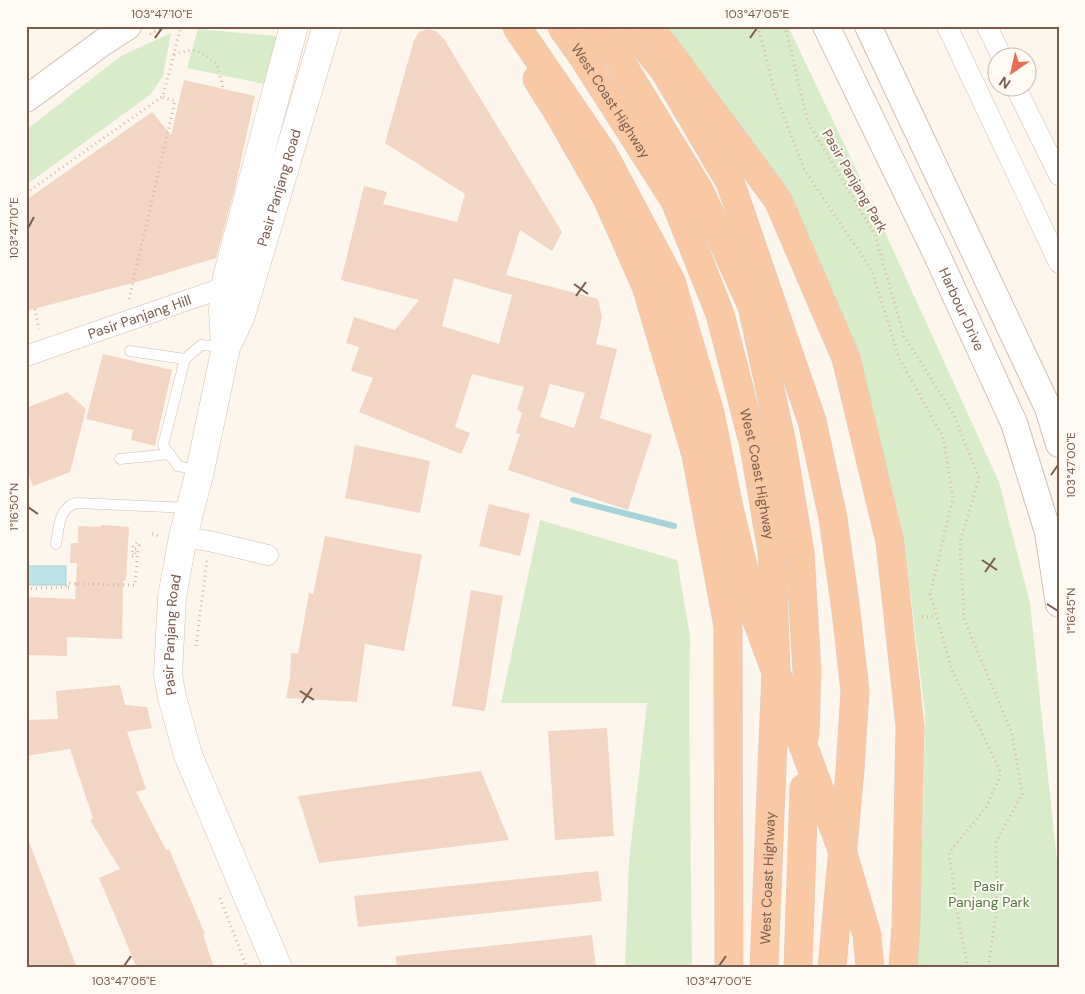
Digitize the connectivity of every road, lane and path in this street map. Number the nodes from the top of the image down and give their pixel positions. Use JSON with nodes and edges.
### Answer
{"nodes":[{"id":1,"x":128,"y":26,"type":"edge"},
{"id":2,"x":181,"y":26,"type":"edge"},
{"id":3,"x":294,"y":26,"type":"edge"},
{"id":4,"x":327,"y":26,"type":"edge"},
{"id":5,"x":503,"y":26,"type":"edge"},
{"id":6,"x":516,"y":26,"type":"edge"},
{"id":7,"x":561,"y":26,"type":"edge"},
{"id":8,"x":596,"y":26,"type":"edge"},
{"id":9,"x":628,"y":26,"type":"edge"},
{"id":10,"x":648,"y":26,"type":"edge"},
{"id":11,"x":758,"y":26,"type":"edge"},
{"id":12,"x":785,"y":26,"type":"edge"},
{"id":13,"x":826,"y":26,"type":"edge"},
{"id":14,"x":868,"y":26,"type":"edge"},
{"id":15,"x":947,"y":26,"type":"edge"},
{"id":16,"x":987,"y":26,"type":"edge"},
{"id":17,"x":99,"y":35,"type":"edge"},
{"id":18,"x":997,"y":48,"type":"edge"},
{"id":19,"x":174,"y":55,"type":"junction"},
{"id":20,"x":223,"y":88,"type":"dead end"},
{"id":21,"x":163,"y":96,"type":"junction"},
{"id":22,"x":1021,"y":98,"type":"edge"},
{"id":23,"x":26,"y":99,"type":"edge"},
{"id":24,"x":1059,"y":175,"type":"edge"},
{"id":25,"x":26,"y":193,"type":"edge"},
{"id":26,"x":1059,"y":263,"type":"edge"},
{"id":27,"x":252,"y":279,"type":"junction"},
{"id":28,"x":225,"y":287,"type":"junction"},
{"id":29,"x":124,"y":322,"type":"junction"},
{"id":30,"x":226,"y":347,"type":"junction"},
{"id":31,"x":130,"y":351,"type":"dead end"},
{"id":32,"x":26,"y":356,"type":"edge"},
{"id":33,"x":185,"y":359,"type":"junction"},
{"id":34,"x":1059,"y":444,"type":"edge"},
{"id":35,"x":170,"y":454,"type":"junction"},
{"id":36,"x":120,"y":459,"type":"dead end"},
{"id":37,"x":200,"y":471,"type":"junction"},
{"id":38,"x":190,"y":508,"type":"junction"},
{"id":39,"x":196,"y":539,"type":"junction"},
{"id":40,"x":56,"y":544,"type":"dead end"},
{"id":41,"x":138,"y":549,"type":"dead end"},
{"id":42,"x":268,"y":555,"type":"dead end"},
{"id":43,"x":78,"y":584,"type":"junction"},
{"id":44,"x":69,"y":587,"type":"junction"},
{"id":45,"x":26,"y":589,"type":"edge"},
{"id":46,"x":1059,"y":604,"type":"edge"},
{"id":47,"x":196,"y":647,"type":"dead end"},
{"id":48,"x":278,"y":968,"type":"edge"},
{"id":49,"x":729,"y":968,"type":"edge"},
{"id":50,"x":764,"y":968,"type":"edge"},
{"id":51,"x":798,"y":968,"type":"edge"},
{"id":52,"x":832,"y":968,"type":"edge"},
{"id":53,"x":870,"y":968,"type":"edge"},
{"id":54,"x":903,"y":968,"type":"edge"},
{"id":55,"x":968,"y":968,"type":"edge"},
{"id":56,"x":988,"y":968,"type":"edge"}],
"edges":[{"from":1,"to":17,"type":"street"},
{"from":2,"to":19,"type":"path"},
{"from":3,"to":28,"type":"main road","name":"Pasir Panjang Road"},
{"from":4,"to":27,"type":"main road","name":"Pasir Panjang Road"},
{"from":5,"to":49,"type":"highway"},
{"from":6,"to":53,"type":"highway","bridge":true},
{"from":7,"to":50,"type":"highway","name":"West Coast Highway","bridge":true},
{"from":8,"to":51,"type":"highway","name":"West Coast Highway","bridge":true},
{"from":9,"to":52,"type":"highway"},
{"from":10,"to":54,"type":"highway","bridge":true},
{"from":11,"to":55,"type":"path"},
{"from":12,"to":56,"type":"path","name":"Pasir Panjang Park"},
{"from":13,"to":46,"type":"street","name":"Harbour Drive"},
{"from":14,"to":34,"type":"street"},
{"from":15,"to":26,"type":"street"},
{"from":16,"to":18,"type":"street"},
{"from":17,"to":23,"type":"street"},
{"from":19,"to":20,"type":"path"},
{"from":19,"to":21,"type":"path"},
{"from":21,"to":25,"type":"path"},
{"from":21,"to":29,"type":"path"},
{"from":22,"to":24,"type":"street"},
{"from":27,"to":28,"type":"street","name":"Pasir Panjang Hill"},
{"from":27,"to":30,"type":"main road","name":"Pasir Panjang Road"},
{"from":28,"to":29,"type":"street","name":"Pasir Panjang Hill"},
{"from":28,"to":30,"type":"main road","name":"Pasir Panjang Road"},
{"from":29,"to":32,"type":"street","name":"Pasir Panjang Hill"},
{"from":30,"to":33,"type":"lane"},
{"from":30,"to":37,"type":"main road","name":"Pasir Panjang Road"},
{"from":31,"to":33,"type":"lane"},
{"from":33,"to":35,"type":"lane"},
{"from":35,"to":36,"type":"lane"},
{"from":35,"to":37,"type":"lane"},
{"from":37,"to":38,"type":"main road","name":"Pasir Panjang Road"},
{"from":38,"to":39,"type":"main road","name":"Pasir Panjang Road"},
{"from":38,"to":40,"type":"lane"},
{"from":39,"to":42,"type":"street"},
{"from":39,"to":47,"type":"path"},
{"from":39,"to":48,"type":"main road","name":"Pasir Panjang Road"},
{"from":41,"to":43,"type":"path"},
{"from":43,"to":44,"type":"path"},
{"from":43,"to":44,"type":"path"},
{"from":44,"to":45,"type":"path"}]}
